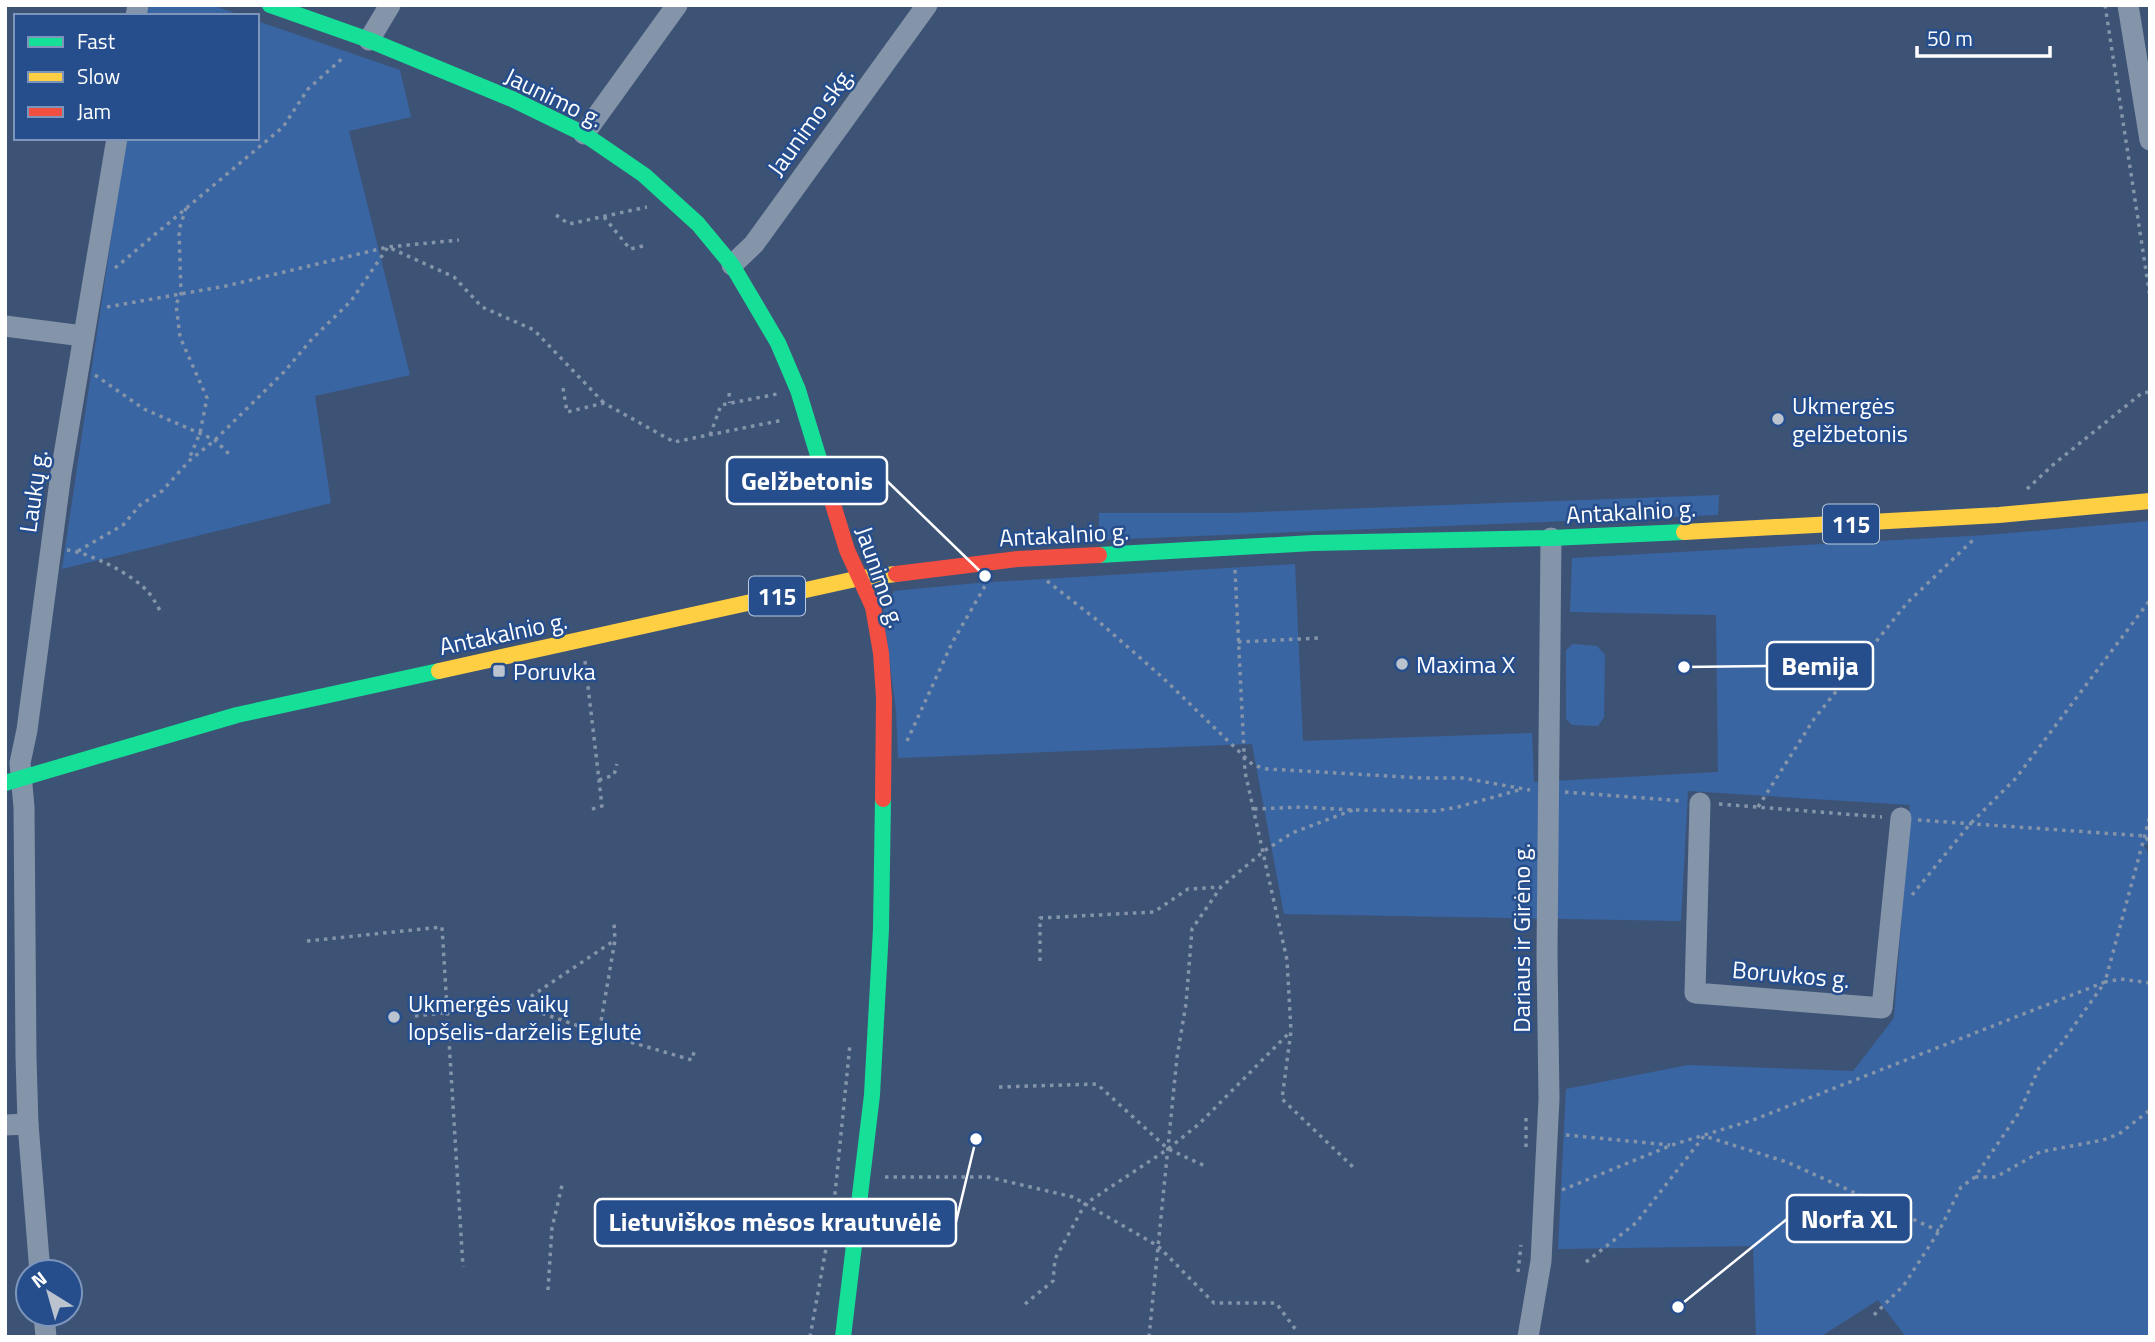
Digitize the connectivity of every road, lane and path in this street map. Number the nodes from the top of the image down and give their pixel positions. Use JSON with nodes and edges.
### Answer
{"nodes":[{"id":1,"x":270,"y":5,"type":"edge"},
{"id":2,"x":390,"y":5,"type":"edge"},
{"id":3,"x":677,"y":5,"type":"edge"},
{"id":4,"x":927,"y":5,"type":"edge"},
{"id":5,"x":2105,"y":5,"type":"edge"},
{"id":6,"x":2128,"y":5,"type":"edge"},
{"id":7,"x":369,"y":40,"type":"junction"},
{"id":8,"x":584,"y":134,"type":"junction"},
{"id":9,"x":117,"y":140,"type":"edge"},
{"id":10,"x":2150,"y":140,"type":"edge"},
{"id":11,"x":673,"y":201,"type":"junction"},
{"id":12,"x":187,"y":208,"type":"junction"},
{"id":13,"x":556,"y":215,"type":"dead end"},
{"id":14,"x":604,"y":218,"type":"junction"},
{"id":15,"x":459,"y":240,"type":"dead end"},
{"id":16,"x":643,"y":246,"type":"dead end"},
{"id":17,"x":388,"y":247,"type":"junction"},
{"id":18,"x":732,"y":265,"type":"junction"},
{"id":19,"x":92,"y":287,"type":"junction"},
{"id":20,"x":181,"y":294,"type":"junction"},
{"id":21,"x":2150,"y":297,"type":"edge"},
{"id":22,"x":88,"y":310,"type":"junction"},
{"id":23,"x":5,"y":327,"type":"edge"},
{"id":24,"x":83,"y":336,"type":"junction"},
{"id":25,"x":79,"y":363,"type":"junction"},
{"id":26,"x":563,"y":388,"type":"dead end"},
{"id":27,"x":798,"y":390,"type":"junction"},
{"id":28,"x":2150,"y":392,"type":"edge"},
{"id":29,"x":729,"y":393,"type":"dead end"},
{"id":30,"x":604,"y":403,"type":"junction"},
{"id":31,"x":730,"y":403,"type":"junction"},
{"id":32,"x":807,"y":415,"type":"junction"},
{"id":33,"x":200,"y":433,"type":"junction"},
{"id":34,"x":710,"y":435,"type":"junction"},
{"id":35,"x":215,"y":440,"type":"junction"},
{"id":36,"x":230,"y":455,"type":"dead end"},
{"id":37,"x":189,"y":461,"type":"junction"},
{"id":38,"x":2026,"y":489,"type":"dead end"},
{"id":39,"x":2150,"y":501,"type":"edge"},
{"id":40,"x":1999,"y":515,"type":"junction"},
{"id":41,"x":1551,"y":538,"type":"junction"},
{"id":42,"x":51,"y":547,"type":"junction"},
{"id":43,"x":1238,"y":547,"type":"junction"},
{"id":44,"x":78,"y":551,"type":"junction"},
{"id":45,"x":1018,"y":559,"type":"junction"},
{"id":46,"x":1001,"y":560,"type":"junction"},
{"id":47,"x":860,"y":578,"type":"junction"},
{"id":48,"x":2150,"y":600,"type":"edge"},
{"id":49,"x":161,"y":612,"type":"dead end"},
{"id":50,"x":582,"y":638,"type":"junction"},
{"id":51,"x":1320,"y":638,"type":"dead end"},
{"id":52,"x":1238,"y":642,"type":"junction"},
{"id":53,"x":905,"y":746,"type":"dead end"},
{"id":54,"x":1245,"y":758,"type":"junction"},
{"id":55,"x":617,"y":764,"type":"dead end"},
{"id":56,"x":599,"y":780,"type":"junction"},
{"id":57,"x":13,"y":781,"type":"edge"},
{"id":58,"x":1549,"y":790,"type":"junction"},
{"id":59,"x":1700,"y":803,"type":"junction"},
{"id":60,"x":1758,"y":807,"type":"junction"},
{"id":61,"x":1254,"y":809,"type":"junction"},
{"id":62,"x":589,"y":810,"type":"dead end"},
{"id":63,"x":1353,"y":810,"type":"junction"},
{"id":64,"x":2150,"y":816,"type":"edge"},
{"id":65,"x":1901,"y":818,"type":"junction"},
{"id":66,"x":1970,"y":824,"type":"junction"},
{"id":67,"x":2145,"y":836,"type":"junction"},
{"id":68,"x":2150,"y":842,"type":"edge"},
{"id":69,"x":1264,"y":851,"type":"junction"},
{"id":70,"x":1221,"y":887,"type":"junction"},
{"id":71,"x":1891,"y":922,"type":"junction"},
{"id":72,"x":614,"y":923,"type":"dead end"},
{"id":73,"x":615,"y":940,"type":"junction"},
{"id":74,"x":307,"y":942,"type":"dead end"},
{"id":75,"x":1040,"y":961,"type":"dead end"},
{"id":76,"x":2105,"y":982,"type":"junction"},
{"id":77,"x":2150,"y":983,"type":"edge"},
{"id":78,"x":518,"y":1005,"type":"junction"},
{"id":79,"x":448,"y":1013,"type":"junction"},
{"id":80,"x":415,"y":1016,"type":"dead end"},
{"id":81,"x":1291,"y":1031,"type":"junction"},
{"id":82,"x":598,"y":1033,"type":"junction"},
{"id":83,"x":852,"y":1033,"type":"dead end"},
{"id":84,"x":589,"y":1041,"type":"dead end"},
{"id":85,"x":695,"y":1048,"type":"dead end"},
{"id":86,"x":999,"y":1087,"type":"dead end"},
{"id":87,"x":2150,"y":1110,"type":"edge"},
{"id":88,"x":1526,"y":1117,"type":"dead end"},
{"id":89,"x":5,"y":1125,"type":"edge"},
{"id":90,"x":28,"y":1125,"type":"junction"},
{"id":91,"x":1525,"y":1135,"type":"junction"},
{"id":92,"x":1548,"y":1135,"type":"junction"},
{"id":93,"x":1704,"y":1136,"type":"junction"},
{"id":94,"x":1672,"y":1145,"type":"junction"},
{"id":95,"x":1168,"y":1149,"type":"junction"},
{"id":96,"x":1526,"y":1149,"type":"dead end"},
{"id":97,"x":1205,"y":1166,"type":"dead end"},
{"id":98,"x":1354,"y":1168,"type":"dead end"},
{"id":99,"x":861,"y":1177,"type":"junction"},
{"id":100,"x":1975,"y":1177,"type":"junction"},
{"id":101,"x":563,"y":1181,"type":"dead end"},
{"id":102,"x":1545,"y":1196,"type":"junction"},
{"id":103,"x":1085,"y":1204,"type":"junction"},
{"id":104,"x":1939,"y":1231,"type":"junction"},
{"id":105,"x":1522,"y":1232,"type":"dead end"},
{"id":106,"x":1158,"y":1246,"type":"junction"},
{"id":107,"x":39,"y":1258,"type":"edge"},
{"id":108,"x":1586,"y":1262,"type":"dead end"},
{"id":109,"x":463,"y":1267,"type":"dead end"},
{"id":110,"x":1518,"y":1273,"type":"dead end"},
{"id":111,"x":548,"y":1290,"type":"dead end"},
{"id":112,"x":1025,"y":1304,"type":"dead end"},
{"id":113,"x":1874,"y":1315,"type":"dead end"},
{"id":114,"x":1296,"y":1330,"type":"dead end"},
{"id":115,"x":810,"y":1337,"type":"edge"},
{"id":116,"x":843,"y":1337,"type":"edge"},
{"id":117,"x":1149,"y":1337,"type":"edge"},
{"id":118,"x":1528,"y":1337,"type":"edge"}],
"edges":[{"from":1,"to":7,"type":"main road","name":"Jaunimo g."},
{"from":2,"to":7,"type":"street"},
{"from":3,"to":8,"type":"street"},
{"from":4,"to":18,"type":"street","name":"Jaunimo skg."},
{"from":5,"to":21,"type":"path"},
{"from":6,"to":10,"type":"street"},
{"from":7,"to":8,"type":"main road","name":"Jaunimo g."},
{"from":7,"to":12,"type":"path"},
{"from":8,"to":11,"type":"main road","name":"Jaunimo g."},
{"from":9,"to":19,"type":"street","name":"Laukų g."},
{"from":11,"to":14,"type":"path"},
{"from":11,"to":18,"type":"main road","name":"Jaunimo g."},
{"from":12,"to":19,"type":"path"},
{"from":12,"to":20,"type":"path"},
{"from":13,"to":14,"type":"path"},
{"from":14,"to":16,"type":"path"},
{"from":15,"to":17,"type":"path"},
{"from":17,"to":20,"type":"path"},
{"from":17,"to":30,"type":"path"},
{"from":17,"to":35,"type":"path"},
{"from":18,"to":27,"type":"main road","name":"Jaunimo g."},
{"from":19,"to":22,"type":"street","name":"Laukų g."},
{"from":20,"to":22,"type":"path"},
{"from":20,"to":33,"type":"path"},
{"from":22,"to":24,"type":"street","name":"Laukų g."},
{"from":23,"to":24,"type":"street"},
{"from":24,"to":25,"type":"street","name":"Laukų g."},
{"from":25,"to":33,"type":"path"},
{"from":25,"to":42,"type":"street","name":"Laukų g."},
{"from":26,"to":30,"type":"path"},
{"from":27,"to":31,"type":"path"},
{"from":27,"to":32,"type":"main road","name":"Jaunimo g."},
{"from":28,"to":38,"type":"path"},
{"from":29,"to":31,"type":"path"},
{"from":30,"to":34,"type":"path"},
{"from":31,"to":34,"type":"path"},
{"from":32,"to":34,"type":"path"},
{"from":32,"to":47,"type":"main road","name":"Jaunimo g."},
{"from":33,"to":35,"type":"path"},
{"from":33,"to":37,"type":"path"},
{"from":35,"to":36,"type":"path"},
{"from":35,"to":37,"type":"path"},
{"from":37,"to":44,"type":"path"},
{"from":39,"to":40,"type":"main road","name":"Antakalnio g.","number":"115"},
{"from":40,"to":41,"type":"main road","name":"Antakalnio g.","number":"115"},
{"from":40,"to":60,"type":"path"},
{"from":41,"to":43,"type":"main road","name":"Antakalnio g.","number":"115"},
{"from":41,"to":58,"type":"street","name":"Dariaus ir Girėno g."},
{"from":42,"to":44,"type":"path"},
{"from":42,"to":57,"type":"street","name":"Laukų g."},
{"from":43,"to":45,"type":"main road","name":"Antakalnio g.","number":"115"},
{"from":43,"to":52,"type":"path"},
{"from":44,"to":49,"type":"path"},
{"from":45,"to":46,"type":"main road","name":"Antakalnio g.","number":"115"},
{"from":45,"to":54,"type":"path"},
{"from":46,"to":47,"type":"main road","name":"Antakalnio g.","number":"115"},
{"from":46,"to":53,"type":"path"},
{"from":47,"to":50,"type":"main road","name":"Antakalnio g.","number":"115"},
{"from":47,"to":99,"type":"main road","name":"Jaunimo g."},
{"from":48,"to":66,"type":"path"},
{"from":50,"to":56,"type":"path"},
{"from":50,"to":57,"type":"main road","name":"Antakalnio g.","number":"115"},
{"from":51,"to":52,"type":"path"},
{"from":52,"to":54,"type":"path"},
{"from":54,"to":61,"type":"path"},
{"from":54,"to":63,"type":"path"},
{"from":55,"to":56,"type":"path"},
{"from":56,"to":62,"type":"path"},
{"from":57,"to":90,"type":"street","name":"Laukų g."},
{"from":58,"to":59,"type":"path"},
{"from":58,"to":92,"type":"street","name":"Dariaus ir Girėno g."},
{"from":59,"to":60,"type":"path"},
{"from":59,"to":71,"type":"street","name":"Boruvkos g."},
{"from":60,"to":65,"type":"path"},
{"from":61,"to":63,"type":"path"},
{"from":61,"to":69,"type":"path"},
{"from":63,"to":69,"type":"path"},
{"from":64,"to":67,"type":"path"},
{"from":65,"to":66,"type":"path"},
{"from":65,"to":71,"type":"street","name":"Boruvkos g."},
{"from":66,"to":67,"type":"path"},
{"from":66,"to":71,"type":"path"},
{"from":67,"to":68,"type":"path"},
{"from":67,"to":76,"type":"path"},
{"from":69,"to":70,"type":"path"},
{"from":69,"to":81,"type":"path"},
{"from":70,"to":75,"type":"path"},
{"from":70,"to":95,"type":"path"},
{"from":72,"to":73,"type":"path"},
{"from":73,"to":78,"type":"path"},
{"from":73,"to":82,"type":"path"},
{"from":74,"to":79,"type":"path"},
{"from":76,"to":77,"type":"path"},
{"from":76,"to":93,"type":"path"},
{"from":76,"to":100,"type":"path"},
{"from":78,"to":79,"type":"path"},
{"from":78,"to":82,"type":"path"},
{"from":79,"to":80,"type":"path"},
{"from":79,"to":109,"type":"path"},
{"from":81,"to":95,"type":"path"},
{"from":81,"to":98,"type":"path"},
{"from":82,"to":84,"type":"path"},
{"from":82,"to":85,"type":"path"},
{"from":83,"to":115,"type":"path"},
{"from":86,"to":95,"type":"path"},
{"from":87,"to":100,"type":"path"},
{"from":88,"to":91,"type":"path"},
{"from":89,"to":90,"type":"street"},
{"from":90,"to":107,"type":"street","name":"Laukų g."},
{"from":91,"to":92,"type":"path"},
{"from":91,"to":96,"type":"path"},
{"from":92,"to":94,"type":"path"},
{"from":92,"to":102,"type":"street","name":"Dariaus ir Girėno g."},
{"from":93,"to":94,"type":"path"},
{"from":93,"to":104,"type":"path"},
{"from":93,"to":108,"type":"path"},
{"from":94,"to":102,"type":"path"},
{"from":95,"to":97,"type":"path"},
{"from":95,"to":103,"type":"path"},
{"from":95,"to":106,"type":"path"},
{"from":99,"to":103,"type":"path"},
{"from":99,"to":116,"type":"main road","name":"Jaunimo g."},
{"from":100,"to":104,"type":"path"},
{"from":101,"to":111,"type":"path"},
{"from":102,"to":118,"type":"street","name":"Dariaus ir Girėno g."},
{"from":103,"to":106,"type":"path"},
{"from":103,"to":112,"type":"path"},
{"from":104,"to":113,"type":"path"},
{"from":105,"to":110,"type":"path"},
{"from":106,"to":114,"type":"path"},
{"from":106,"to":117,"type":"path"}]}
